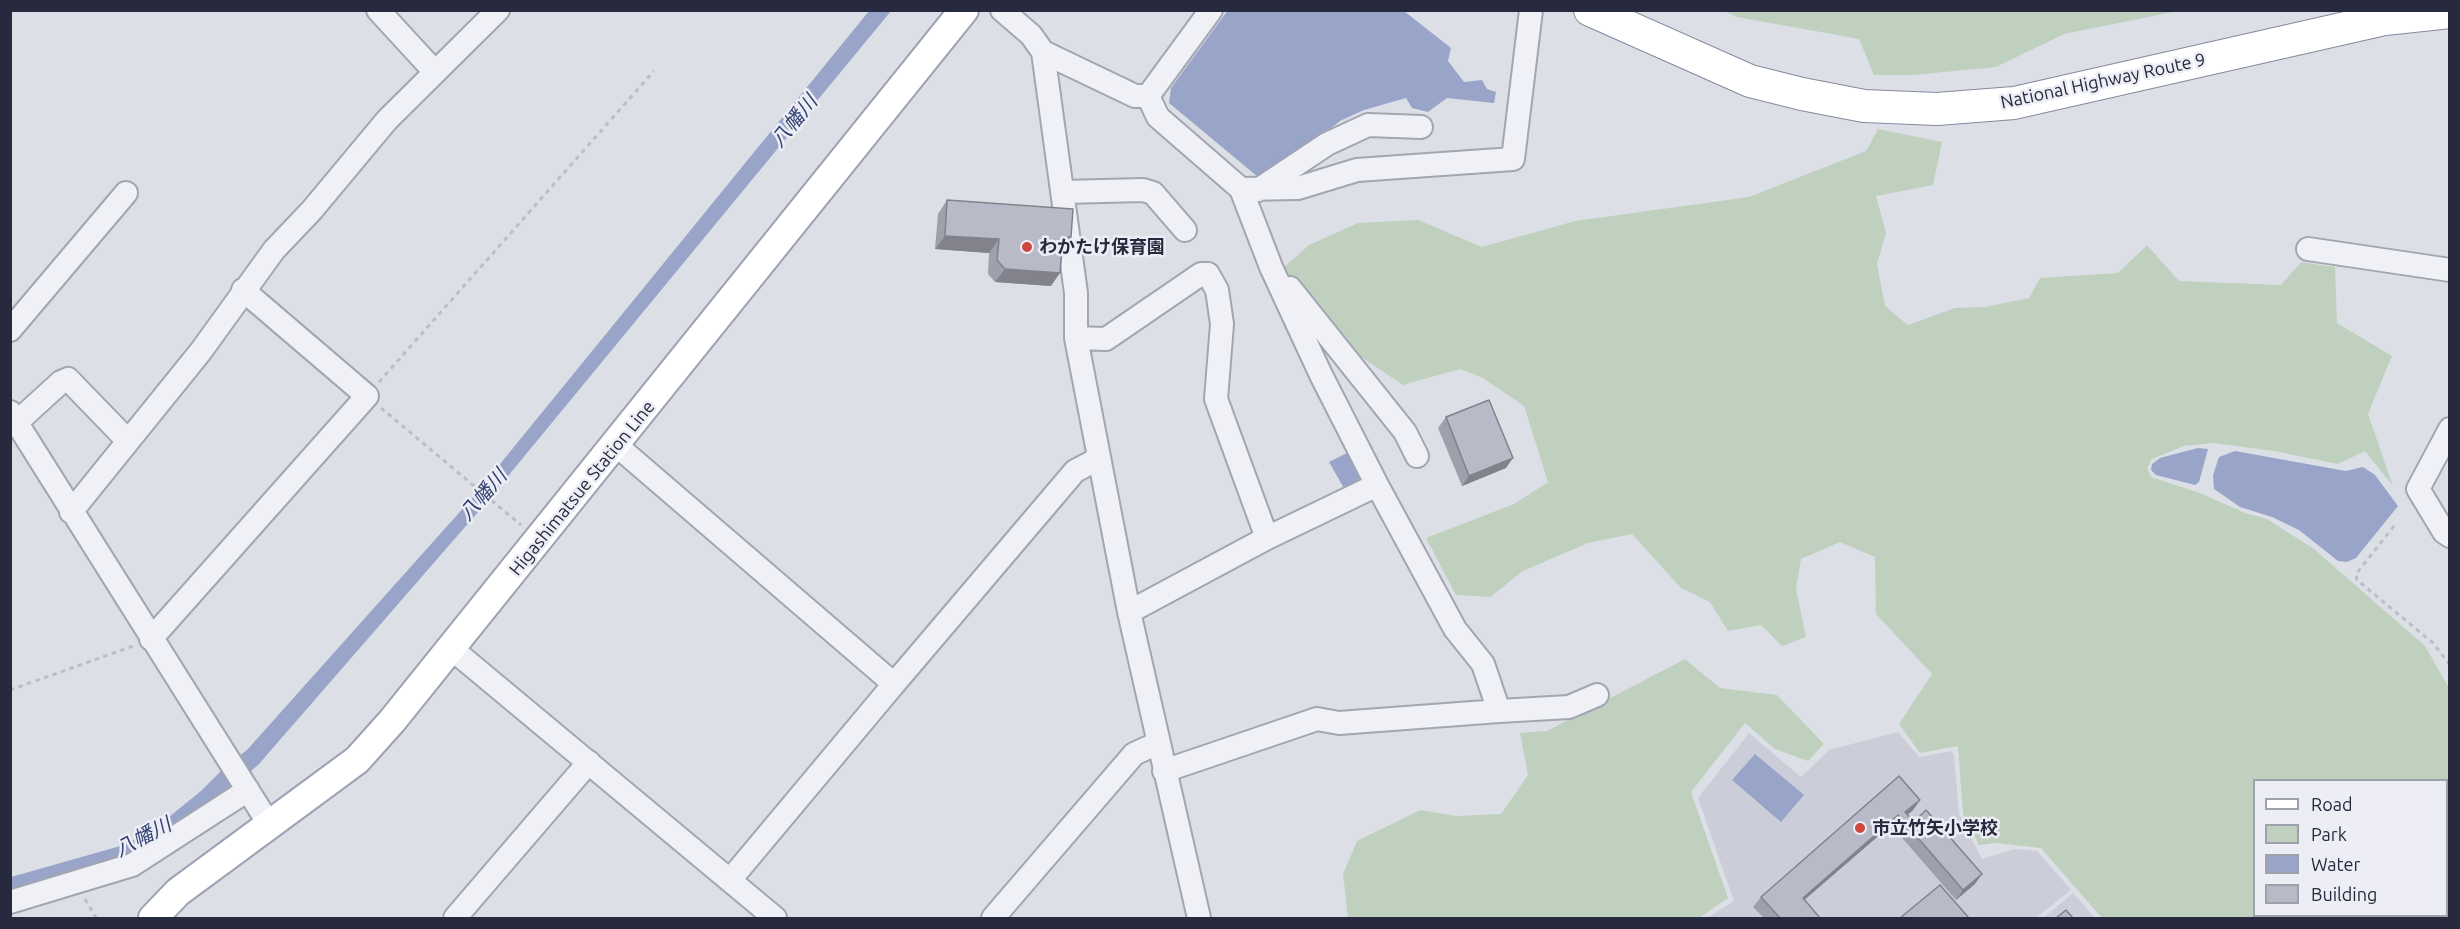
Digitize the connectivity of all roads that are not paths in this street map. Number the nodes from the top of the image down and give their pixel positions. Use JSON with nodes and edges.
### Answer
{"nodes":[{"id":1,"x":378,"y":10,"type":"edge"},
{"id":2,"x":498,"y":10,"type":"edge"},
{"id":3,"x":964,"y":10,"type":"edge"},
{"id":4,"x":1002,"y":10,"type":"edge"},
{"id":5,"x":1211,"y":10,"type":"edge"},
{"id":6,"x":1531,"y":10,"type":"edge"},
{"id":7,"x":1590,"y":10,"type":"edge"},
{"id":8,"x":2450,"y":12,"type":"edge"},
{"id":9,"x":1043,"y":52,"type":"junction"},
{"id":10,"x":435,"y":72,"type":"junction"},
{"id":11,"x":1148,"y":96,"type":"junction"},
{"id":12,"x":1421,"y":128,"type":"dead end"},
{"id":13,"x":1250,"y":190,"type":"junction"},
{"id":14,"x":1063,"y":192,"type":"junction"},
{"id":15,"x":126,"y":193,"type":"dead end"},
{"id":16,"x":1185,"y":230,"type":"dead end"},
{"id":17,"x":2308,"y":249,"type":"dead end"},
{"id":18,"x":1271,"y":267,"type":"junction"},
{"id":19,"x":2450,"y":270,"type":"edge"},
{"id":20,"x":243,"y":290,"type":"junction"},
{"id":21,"x":10,"y":330,"type":"edge"},
{"id":22,"x":1076,"y":338,"type":"junction"},
{"id":23,"x":14,"y":417,"type":"edge"},
{"id":24,"x":2450,"y":429,"type":"edge"},
{"id":25,"x":128,"y":441,"type":"junction"},
{"id":26,"x":616,"y":445,"type":"junction"},
{"id":27,"x":1417,"y":456,"type":"dead end"},
{"id":28,"x":1098,"y":459,"type":"junction"},
{"id":29,"x":1377,"y":485,"type":"junction"},
{"id":30,"x":71,"y":512,"type":"junction"},
{"id":31,"x":2450,"y":536,"type":"edge"},
{"id":32,"x":1267,"y":538,"type":"junction"},
{"id":33,"x":1129,"y":612,"type":"junction"},
{"id":34,"x":151,"y":639,"type":"junction"},
{"id":35,"x":452,"y":649,"type":"junction"},
{"id":36,"x":894,"y":684,"type":"junction"},
{"id":37,"x":1597,"y":695,"type":"dead end"},
{"id":38,"x":1499,"y":711,"type":"junction"},
{"id":39,"x":1158,"y":743,"type":"junction"},
{"id":40,"x":589,"y":762,"type":"junction"},
{"id":41,"x":1164,"y":771,"type":"junction"},
{"id":42,"x":244,"y":785,"type":"junction"},
{"id":43,"x":269,"y":824,"type":"junction"},
{"id":44,"x":730,"y":880,"type":"junction"},
{"id":45,"x":10,"y":902,"type":"edge"},
{"id":46,"x":153,"y":918,"type":"edge"},
{"id":47,"x":455,"y":918,"type":"edge"},
{"id":48,"x":775,"y":918,"type":"edge"},
{"id":49,"x":993,"y":918,"type":"edge"},
{"id":50,"x":1199,"y":918,"type":"edge"}],
"edges":[{"from":1,"to":10,"type":"street"},
{"from":2,"to":10,"type":"street"},
{"from":3,"to":26,"type":"main road","name":"Higashimatsue Station Line"},
{"from":4,"to":9,"type":"street"},
{"from":5,"to":11,"type":"street"},
{"from":6,"to":13,"type":"street"},
{"from":7,"to":8,"type":"highway","name":"National Highway Route 9"},
{"from":9,"to":11,"type":"street"},
{"from":9,"to":14,"type":"street"},
{"from":10,"to":20,"type":"street"},
{"from":11,"to":13,"type":"street"},
{"from":12,"to":13,"type":"street"},
{"from":13,"to":18,"type":"street"},
{"from":14,"to":16,"type":"street"},
{"from":14,"to":22,"type":"street"},
{"from":15,"to":21,"type":"street"},
{"from":17,"to":19,"type":"street"},
{"from":18,"to":27,"type":"street"},
{"from":18,"to":29,"type":"street"},
{"from":20,"to":25,"type":"street"},
{"from":20,"to":34,"type":"street"},
{"from":22,"to":28,"type":"street"},
{"from":22,"to":32,"type":"street"},
{"from":23,"to":25,"type":"street"},
{"from":23,"to":30,"type":"street"},
{"from":24,"to":31,"type":"street"},
{"from":25,"to":30,"type":"street"},
{"from":26,"to":35,"type":"main road","name":"Higashimatsue Station Line"},
{"from":26,"to":36,"type":"street"},
{"from":28,"to":33,"type":"street"},
{"from":28,"to":36,"type":"street"},
{"from":29,"to":32,"type":"street"},
{"from":29,"to":38,"type":"street"},
{"from":30,"to":34,"type":"street"},
{"from":32,"to":33,"type":"street"},
{"from":33,"to":39,"type":"street"},
{"from":34,"to":42,"type":"street"},
{"from":35,"to":40,"type":"street"},
{"from":35,"to":43,"type":"main road","name":"Higashimatsue Station Line"},
{"from":36,"to":44,"type":"street"},
{"from":37,"to":38,"type":"street"},
{"from":38,"to":41,"type":"street"},
{"from":39,"to":41,"type":"street"},
{"from":39,"to":49,"type":"street"},
{"from":40,"to":44,"type":"street"},
{"from":40,"to":47,"type":"street"},
{"from":41,"to":50,"type":"street"},
{"from":42,"to":43,"type":"street"},
{"from":42,"to":45,"type":"street"},
{"from":43,"to":46,"type":"main road","name":"Higashimatsue Station Line"},
{"from":44,"to":48,"type":"street"}]}
